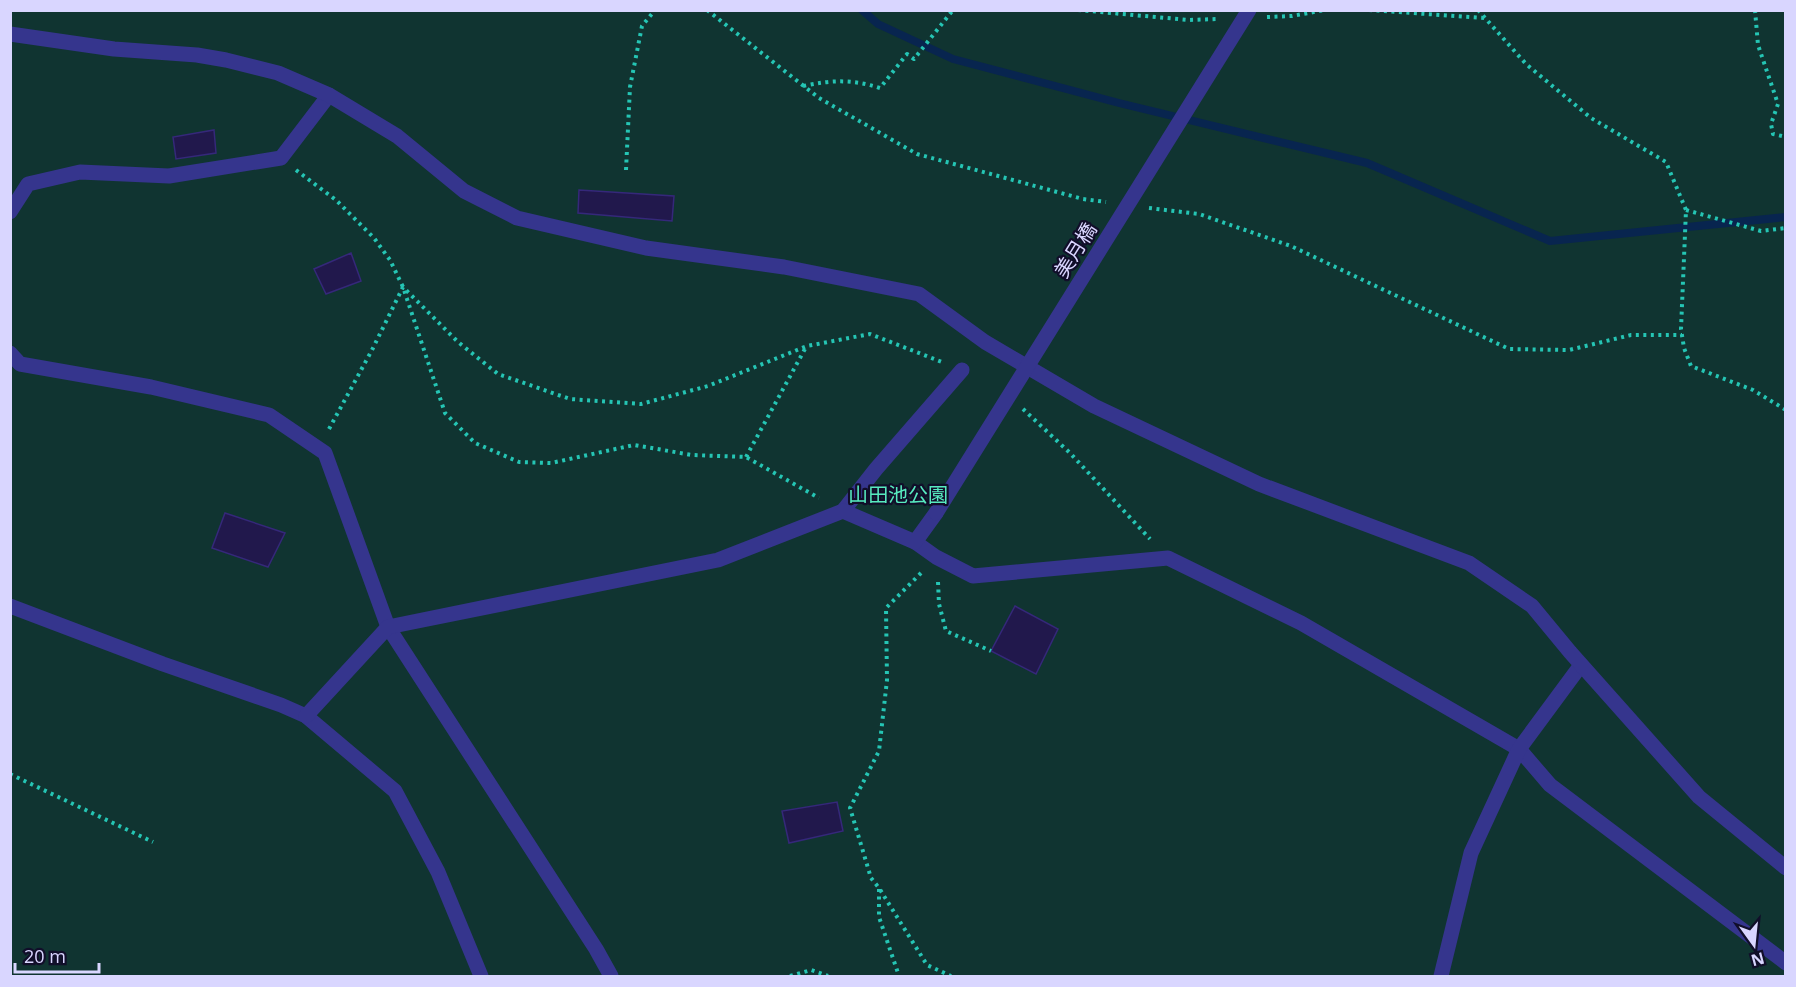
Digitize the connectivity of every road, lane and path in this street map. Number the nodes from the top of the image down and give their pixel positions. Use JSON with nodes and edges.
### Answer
{"nodes":[{"id":1,"x":655,"y":10,"type":"edge"},
{"id":2,"x":707,"y":10,"type":"edge"},
{"id":3,"x":953,"y":10,"type":"edge"},
{"id":4,"x":1078,"y":10,"type":"edge"},
{"id":5,"x":1325,"y":10,"type":"edge"},
{"id":6,"x":1369,"y":10,"type":"edge"},
{"id":7,"x":1478,"y":10,"type":"edge"},
{"id":8,"x":1755,"y":10,"type":"edge"},
{"id":9,"x":1253,"y":14,"type":"edge"},
{"id":10,"x":1485,"y":18,"type":"junction"},
{"id":11,"x":1223,"y":19,"type":"dead end"},
{"id":12,"x":10,"y":34,"type":"edge"},
{"id":13,"x":803,"y":86,"type":"junction"},
{"id":14,"x":329,"y":94,"type":"junction"},
{"id":15,"x":1785,"y":137,"type":"edge"},
{"id":16,"x":281,"y":158,"type":"junction"},
{"id":17,"x":626,"y":170,"type":"dead end"},
{"id":18,"x":1106,"y":202,"type":"dead end"},
{"id":19,"x":1141,"y":207,"type":"dead end"},
{"id":20,"x":1686,"y":210,"type":"junction"},
{"id":21,"x":10,"y":212,"type":"edge"},
{"id":22,"x":1785,"y":228,"type":"edge"},
{"id":23,"x":403,"y":287,"type":"junction"},
{"id":24,"x":1682,"y":335,"type":"junction"},
{"id":25,"x":807,"y":346,"type":"junction"},
{"id":26,"x":10,"y":353,"type":"edge"},
{"id":27,"x":962,"y":370,"type":"joint"},
{"id":28,"x":1019,"y":406,"type":"dead end"},
{"id":29,"x":1785,"y":410,"type":"edge"},
{"id":30,"x":318,"y":448,"type":"junction"},
{"id":31,"x":746,"y":457,"type":"junction"},
{"id":32,"x":843,"y":511,"type":"junction"},
{"id":33,"x":915,"y":542,"type":"junction"},
{"id":34,"x":936,"y":557,"type":"junction"},
{"id":35,"x":1168,"y":558,"type":"junction"},
{"id":36,"x":10,"y":606,"type":"edge"},
{"id":37,"x":388,"y":627,"type":"junction"},
{"id":38,"x":991,"y":651,"type":"dead end"},
{"id":39,"x":1581,"y":665,"type":"junction"},
{"id":40,"x":306,"y":716,"type":"junction"},
{"id":41,"x":1520,"y":749,"type":"junction"},
{"id":42,"x":10,"y":774,"type":"edge"},
{"id":43,"x":153,"y":842,"type":"dead end"},
{"id":44,"x":1785,"y":868,"type":"edge"},
{"id":45,"x":879,"y":888,"type":"junction"},
{"id":46,"x":1785,"y":963,"type":"edge"},
{"id":47,"x":481,"y":976,"type":"edge"},
{"id":48,"x":612,"y":976,"type":"edge"},
{"id":49,"x":790,"y":976,"type":"edge"},
{"id":50,"x":828,"y":976,"type":"edge"},
{"id":51,"x":899,"y":976,"type":"edge"},
{"id":52,"x":951,"y":976,"type":"edge"},
{"id":53,"x":1441,"y":976,"type":"edge"}],
"edges":[{"from":1,"to":17,"type":"path"},
{"from":2,"to":13,"type":"path"},
{"from":3,"to":13,"type":"path"},
{"from":4,"to":11,"type":"path"},
{"from":5,"to":9,"type":"path"},
{"from":6,"to":10,"type":"path"},
{"from":7,"to":10,"type":"path"},
{"from":8,"to":15,"type":"path"},
{"from":9,"to":33,"type":"street","name":"美月橋","bridge":true},
{"from":10,"to":20,"type":"path"},
{"from":12,"to":14,"type":"street"},
{"from":13,"to":18,"type":"path"},
{"from":14,"to":16,"type":"street"},
{"from":14,"to":39,"type":"street"},
{"from":16,"to":21,"type":"street"},
{"from":16,"to":23,"type":"path"},
{"from":19,"to":24,"type":"path"},
{"from":20,"to":22,"type":"path"},
{"from":20,"to":24,"type":"path"},
{"from":23,"to":25,"type":"path"},
{"from":23,"to":30,"type":"path"},
{"from":23,"to":31,"type":"path"},
{"from":24,"to":29,"type":"path"},
{"from":25,"to":27,"type":"path"},
{"from":25,"to":31,"type":"path"},
{"from":26,"to":30,"type":"street"},
{"from":27,"to":32,"type":"street"},
{"from":28,"to":35,"type":"path"},
{"from":30,"to":37,"type":"street"},
{"from":31,"to":32,"type":"path"},
{"from":32,"to":33,"type":"street"},
{"from":32,"to":37,"type":"street"},
{"from":33,"to":34,"type":"street"},
{"from":34,"to":35,"type":"street"},
{"from":34,"to":38,"type":"path"},
{"from":34,"to":45,"type":"path"},
{"from":35,"to":41,"type":"street"},
{"from":36,"to":40,"type":"street"},
{"from":37,"to":40,"type":"street"},
{"from":37,"to":48,"type":"street"},
{"from":39,"to":41,"type":"street"},
{"from":39,"to":44,"type":"street"},
{"from":40,"to":47,"type":"street"},
{"from":41,"to":46,"type":"street"},
{"from":41,"to":53,"type":"street"},
{"from":42,"to":43,"type":"path"},
{"from":45,"to":51,"type":"path"},
{"from":45,"to":52,"type":"path"},
{"from":49,"to":50,"type":"path"}]}
